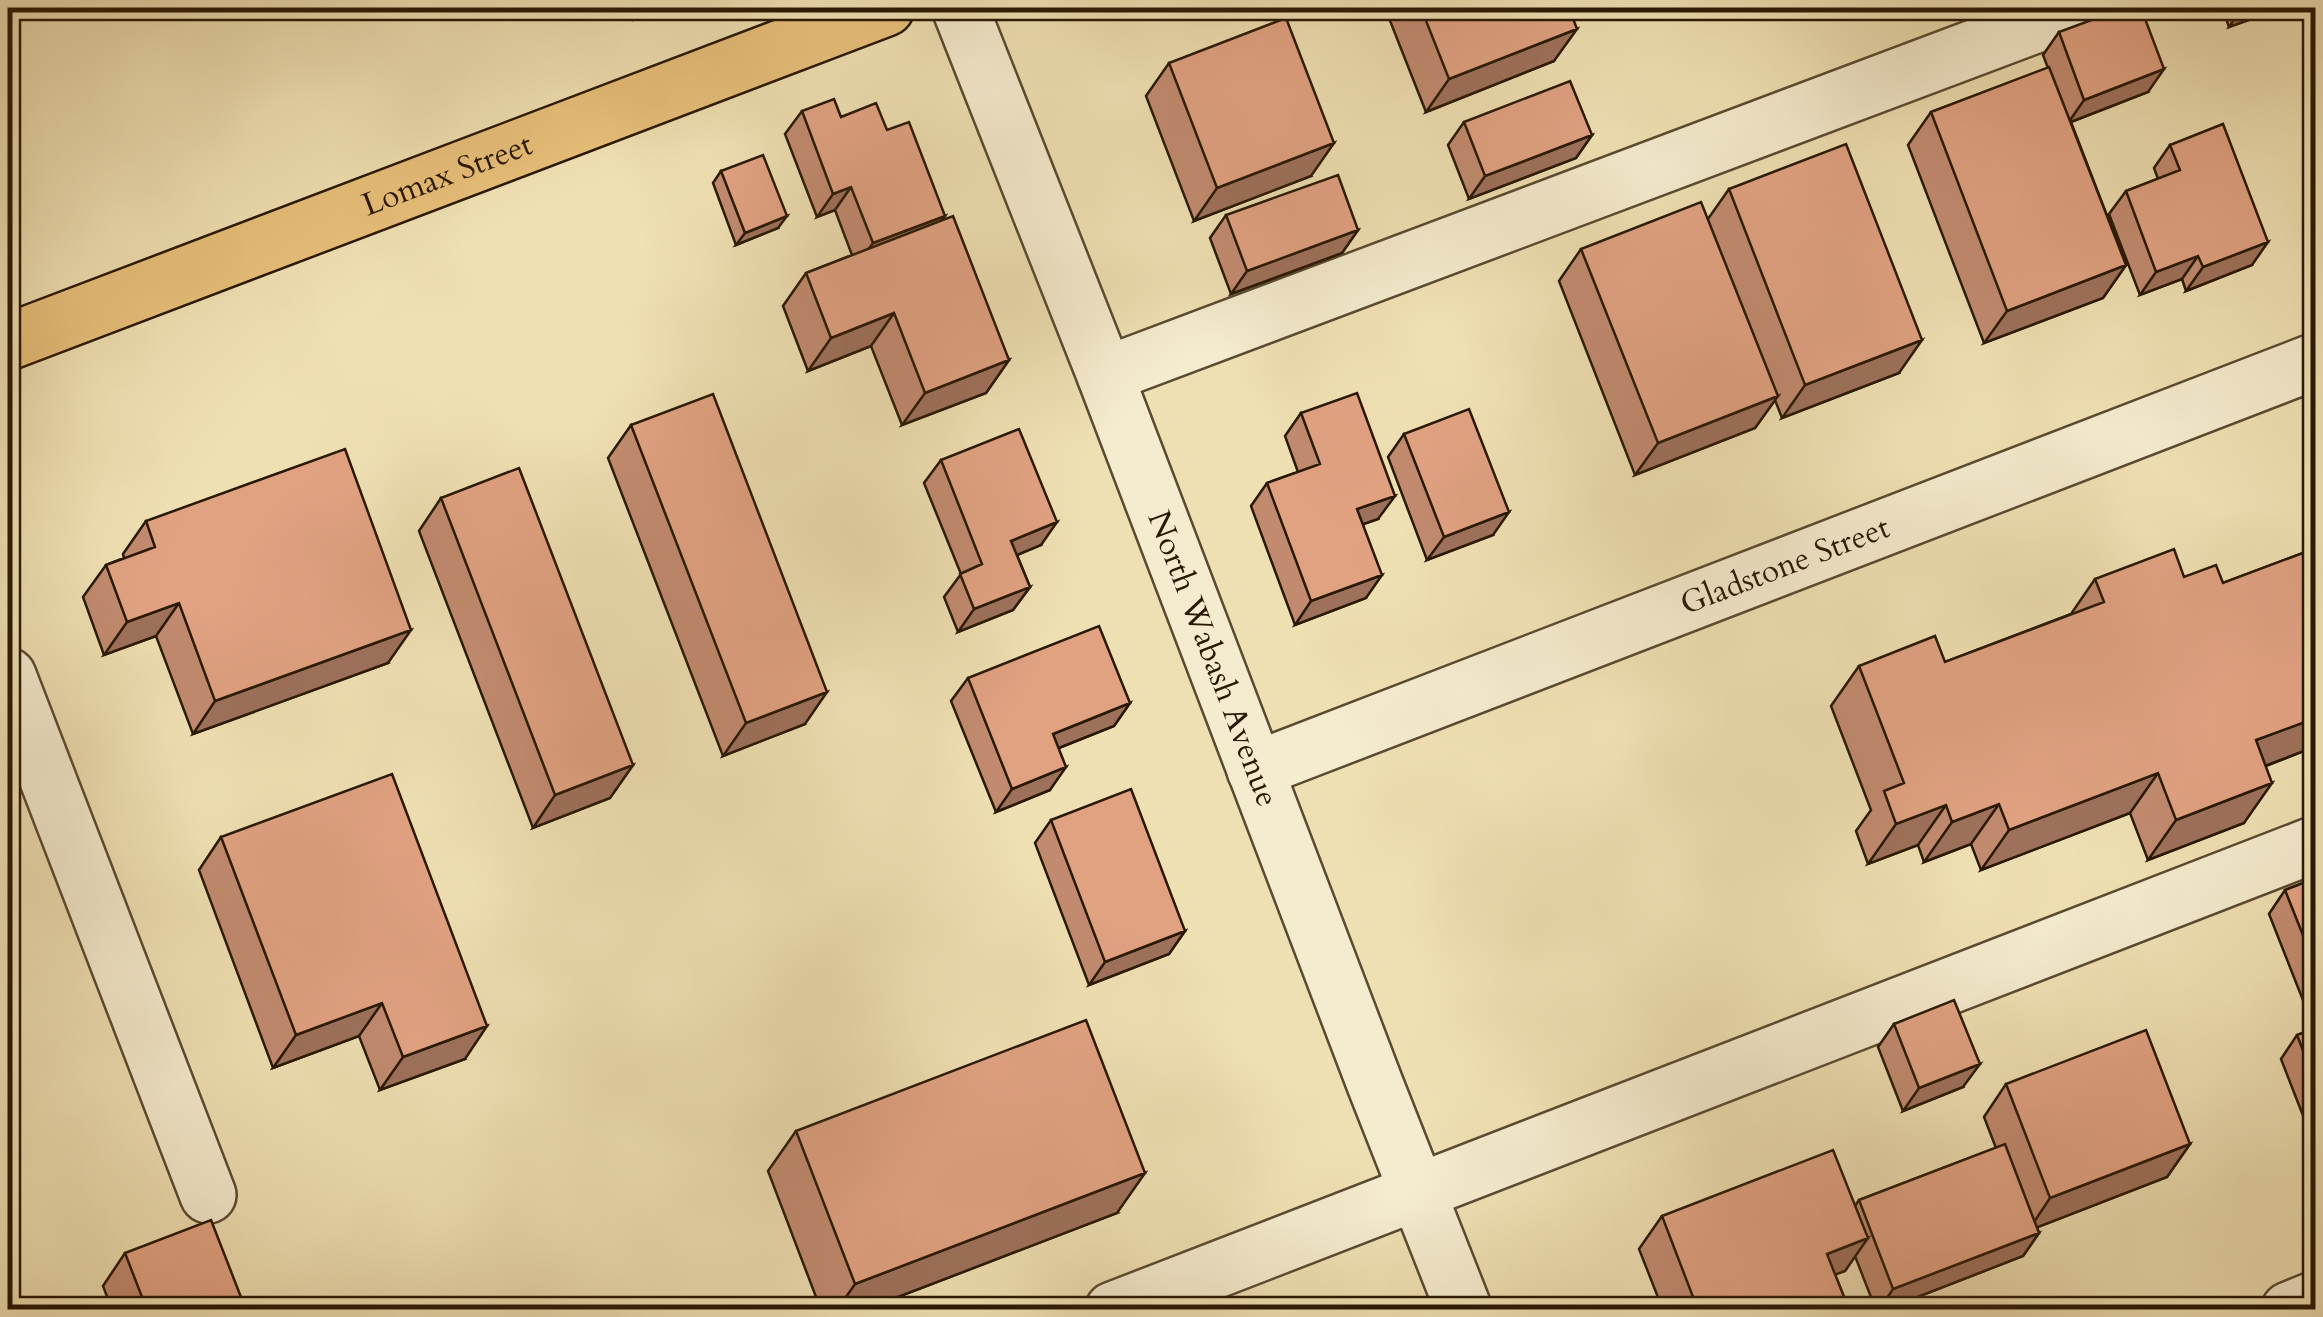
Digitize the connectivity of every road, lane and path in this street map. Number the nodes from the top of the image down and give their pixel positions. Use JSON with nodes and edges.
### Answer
{"nodes":[{"id":1,"x":886,"y":8,"type":"edge"},
{"id":2,"x":960,"y":8,"type":"edge"},
{"id":3,"x":2080,"y":8,"type":"edge"},
{"id":4,"x":8,"y":342,"type":"edge"},
{"id":5,"x":2316,"y":361,"type":"edge"},
{"id":6,"x":1106,"y":375,"type":"junction"},
{"id":7,"x":8,"y":676,"type":"edge"},
{"id":8,"x":1254,"y":770,"type":"junction"},
{"id":9,"x":2316,"y":844,"type":"edge"},
{"id":10,"x":1417,"y":1193,"type":"junction"},
{"id":11,"x":208,"y":1195,"type":"dead end"},
{"id":12,"x":2316,"y":1299,"type":"edge"},
{"id":13,"x":1113,"y":1310,"type":"edge"},
{"id":14,"x":1464,"y":1310,"type":"edge"},
{"id":15,"x":2288,"y":1310,"type":"edge"}],
"edges":[{"from":1,"to":4,"type":"main road","name":"Lomax Street"},
{"from":2,"to":6,"type":"street","name":"North Wabash Avenue"},
{"from":3,"to":6,"type":"street"},
{"from":5,"to":8,"type":"street","name":"Gladstone Street"},
{"from":6,"to":8,"type":"street","name":"North Wabash Avenue"},
{"from":7,"to":11,"type":"street"},
{"from":8,"to":10,"type":"street","name":"North Wabash Avenue"},
{"from":9,"to":10,"type":"street"},
{"from":10,"to":13,"type":"street"},
{"from":10,"to":14,"type":"street","name":"North Wabash Avenue"},
{"from":12,"to":15,"type":"street"}]}
